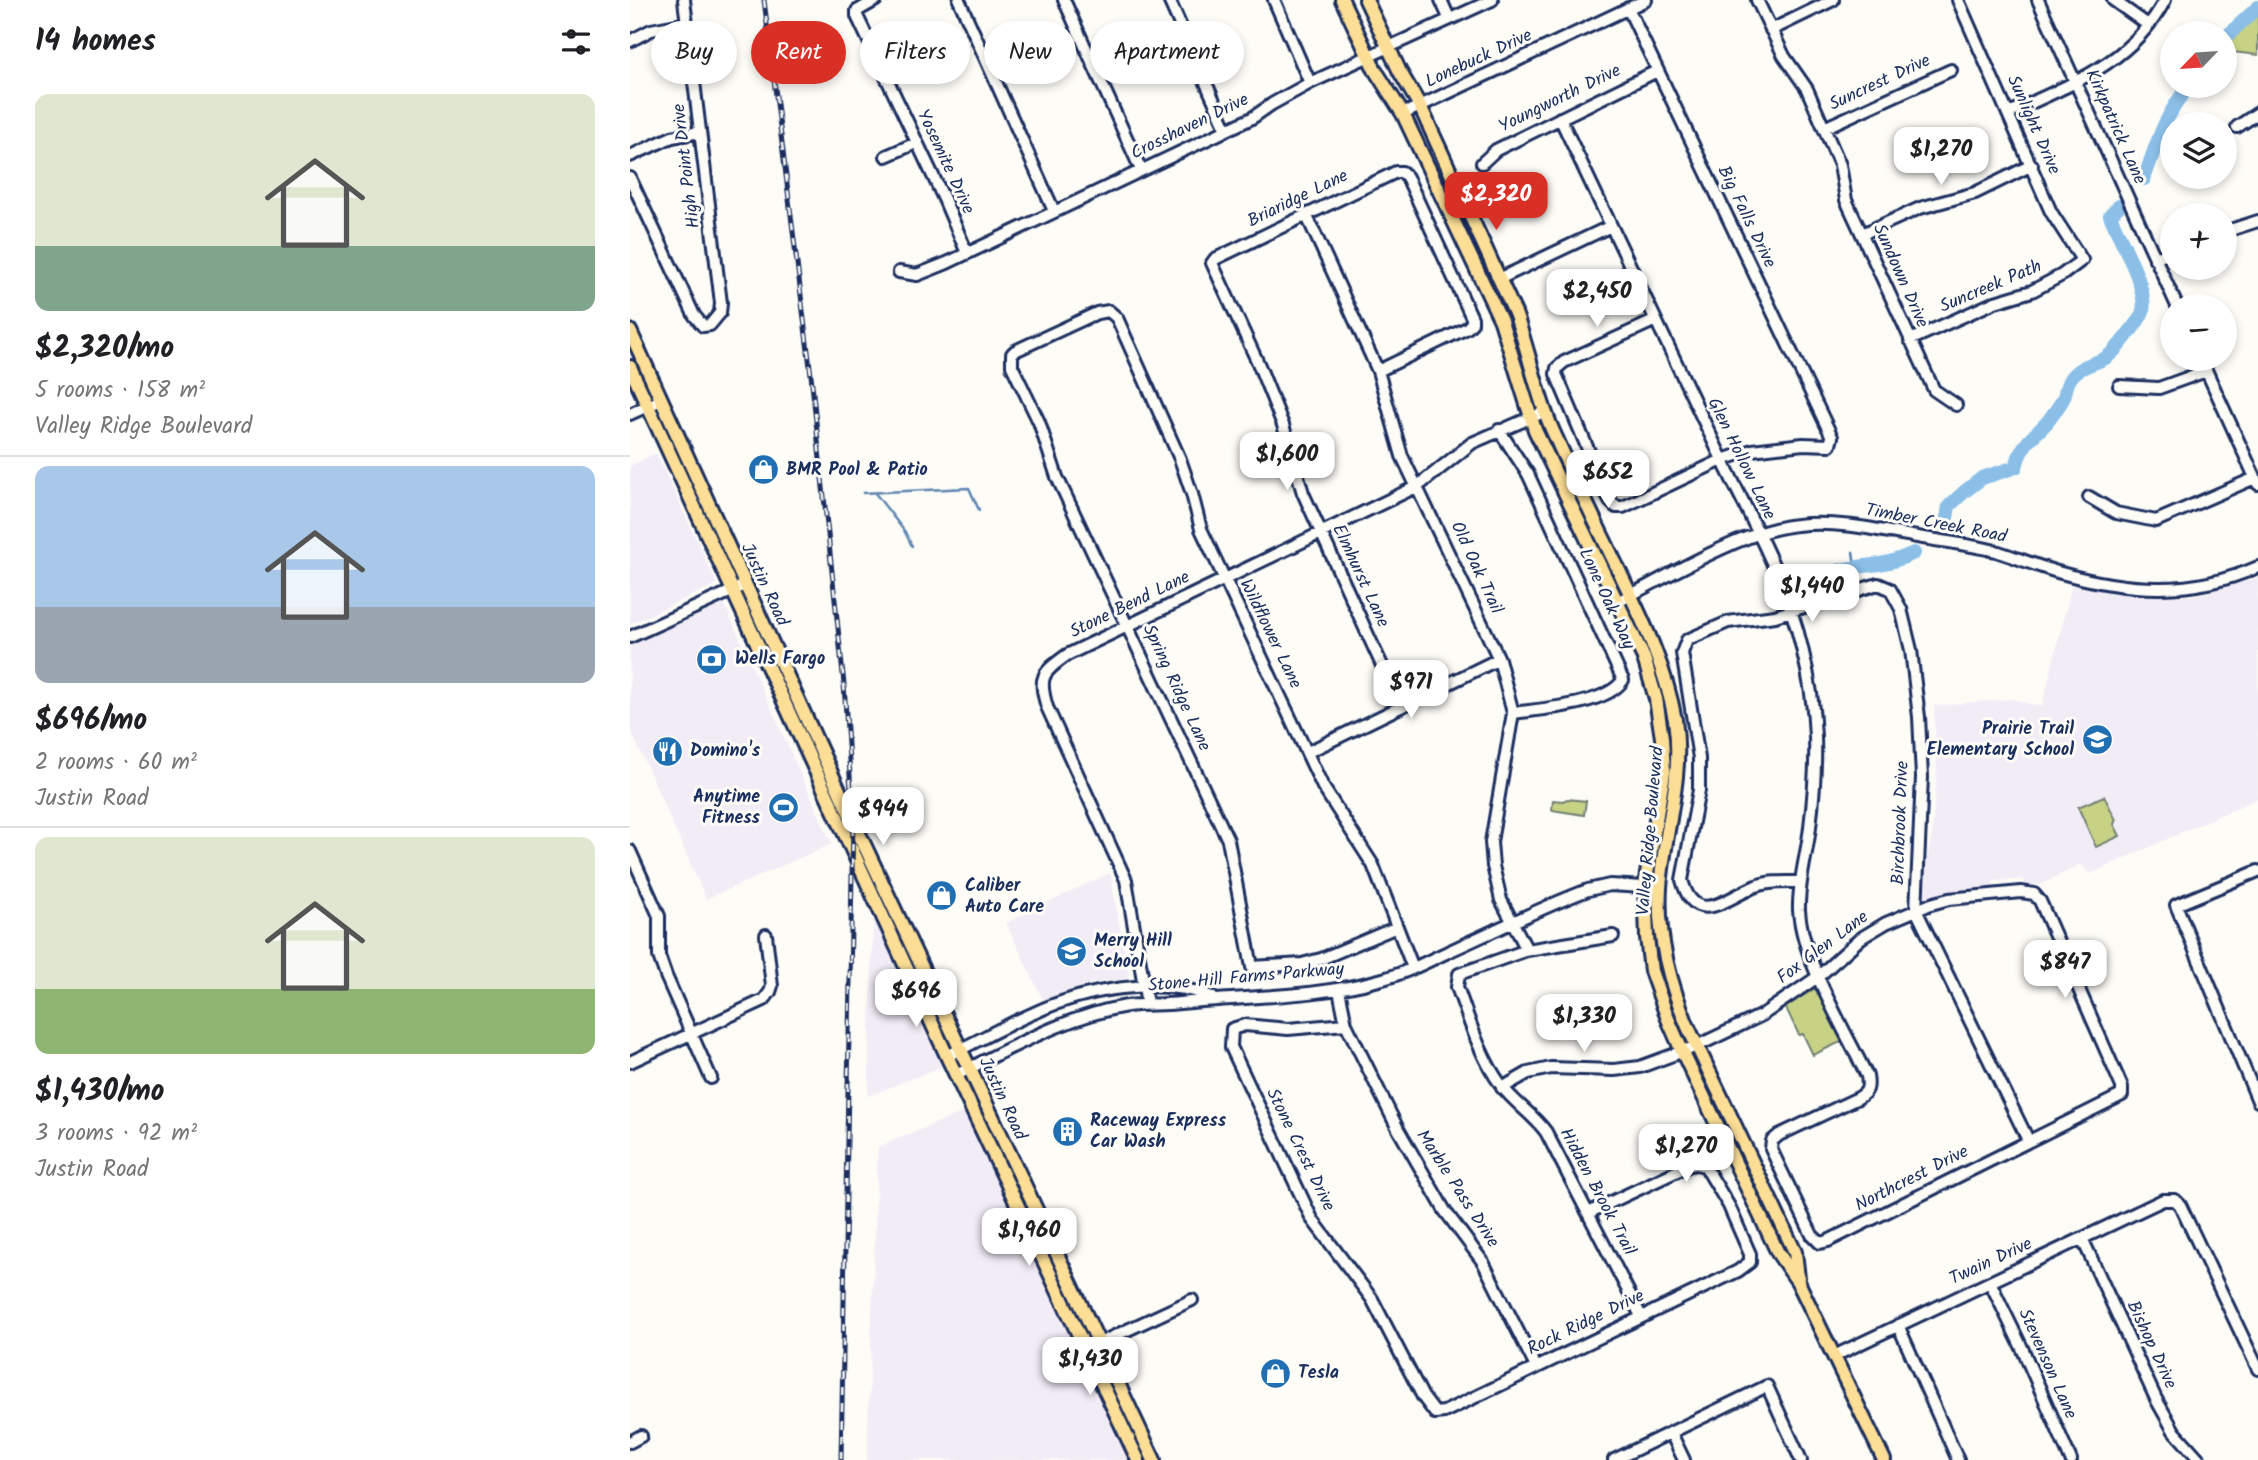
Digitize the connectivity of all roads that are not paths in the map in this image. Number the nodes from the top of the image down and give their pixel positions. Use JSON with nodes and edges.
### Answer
{"nodes":[{"id":1,"x":684,"y":0,"type":"edge"},
{"id":2,"x":876,"y":0,"type":"edge"},
{"id":3,"x":959,"y":0,"type":"edge"},
{"id":4,"x":1064,"y":0,"type":"edge"},
{"id":5,"x":1169,"y":0,"type":"edge"},
{"id":6,"x":1274,"y":0,"type":"edge"},
{"id":7,"x":1342,"y":0,"type":"edge"},
{"id":8,"x":1366,"y":0,"type":"edge"},
{"id":9,"x":1441,"y":0,"type":"edge"},
{"id":10,"x":1492,"y":0,"type":"edge"},
{"id":11,"x":1646,"y":0,"type":"edge"},
{"id":12,"x":1757,"y":0,"type":"edge"},
{"id":13,"x":1833,"y":0,"type":"edge"},
{"id":14,"x":1958,"y":0,"type":"edge"},
{"id":15,"x":2038,"y":0,"type":"edge"},
{"id":16,"x":2113,"y":0,"type":"edge"},
{"id":17,"x":2165,"y":0,"type":"edge"},
{"id":18,"x":1628,"y":8,"type":"junction"},
{"id":19,"x":1450,"y":18,"type":"junction"},
{"id":20,"x":687,"y":21,"type":"edge"},
{"id":21,"x":2148,"y":25,"type":"junction"},
{"id":22,"x":651,"y":30,"type":"edge"},
{"id":23,"x":1771,"y":30,"type":"junction"},
{"id":24,"x":630,"y":41,"type":"edge"},
{"id":25,"x":1388,"y":47,"type":"junction"},
{"id":26,"x":1368,"y":57,"type":"junction"},
{"id":27,"x":1951,"y":69,"type":"dead end"},
{"id":28,"x":1657,"y":71,"type":"junction"},
{"id":29,"x":2075,"y":82,"type":"junction"},
{"id":30,"x":1310,"y":83,"type":"junction"},
{"id":31,"x":694,"y":84,"type":"edge"},
{"id":32,"x":1420,"y":106,"type":"junction"},
{"id":33,"x":2009,"y":113,"type":"junction"},
{"id":34,"x":2258,"y":113,"type":"edge"},
{"id":35,"x":1403,"y":114,"type":"junction"},
{"id":36,"x":1560,"y":118,"type":"junction"},
{"id":37,"x":2237,"y":126,"type":"edge"},
{"id":38,"x":1824,"y":128,"type":"junction"},
{"id":39,"x":1227,"y":130,"type":"junction"},
{"id":40,"x":700,"y":132,"type":"junction"},
{"id":41,"x":916,"y":143,"type":"junction"},
{"id":42,"x":630,"y":156,"type":"edge"},
{"id":43,"x":886,"y":156,"type":"dead end"},
{"id":44,"x":1482,"y":163,"type":"dead end"},
{"id":45,"x":2032,"y":165,"type":"junction"},
{"id":46,"x":1141,"y":170,"type":"junction"},
{"id":47,"x":630,"y":177,"type":"edge"},
{"id":48,"x":1054,"y":211,"type":"junction"},
{"id":49,"x":1306,"y":214,"type":"junction"},
{"id":50,"x":2258,"y":221,"type":"edge"},
{"id":51,"x":1611,"y":226,"type":"junction"},
{"id":52,"x":2237,"y":228,"type":"edge"},
{"id":53,"x":1862,"y":234,"type":"junction"},
{"id":54,"x":968,"y":253,"type":"junction"},
{"id":55,"x":2160,"y":257,"type":"edge"},
{"id":56,"x":2155,"y":259,"type":"junction"},
{"id":57,"x":2082,"y":260,"type":"joint"},
{"id":58,"x":1212,"y":263,"type":"joint"},
{"id":59,"x":900,"y":272,"type":"dead end"},
{"id":60,"x":1499,"y":279,"type":"junction"},
{"id":61,"x":2171,"y":294,"type":"edge"},
{"id":62,"x":1656,"y":320,"type":"junction"},
{"id":63,"x":630,"y":331,"type":"edge"},
{"id":64,"x":1910,"y":340,"type":"junction"},
{"id":65,"x":1012,"y":354,"type":"joint"},
{"id":66,"x":630,"y":367,"type":"edge"},
{"id":67,"x":1378,"y":371,"type":"junction"},
{"id":68,"x":2206,"y":371,"type":"joint"},
{"id":69,"x":2119,"y":386,"type":"dead end"},
{"id":70,"x":661,"y":400,"type":"junction"},
{"id":71,"x":1956,"y":405,"type":"dead end"},
{"id":72,"x":648,"y":406,"type":"junction"},
{"id":73,"x":1544,"y":412,"type":"junction"},
{"id":74,"x":630,"y":414,"type":"edge"},
{"id":75,"x":1530,"y":417,"type":"junction"},
{"id":76,"x":1499,"y":430,"type":"junction"},
{"id":77,"x":1722,"y":460,"type":"junction"},
{"id":78,"x":674,"y":462,"type":"junction"},
{"id":79,"x":2257,"y":481,"type":"edge"},
{"id":80,"x":1418,"y":486,"type":"junction"},
{"id":81,"x":2089,"y":497,"type":"dead end"},
{"id":82,"x":709,"y":507,"type":"junction"},
{"id":83,"x":1321,"y":534,"type":"junction"},
{"id":84,"x":1758,"y":534,"type":"junction"},
{"id":85,"x":2258,"y":567,"type":"edge"},
{"id":86,"x":1224,"y":579,"type":"junction"},
{"id":87,"x":745,"y":585,"type":"junction"},
{"id":88,"x":732,"y":591,"type":"junction"},
{"id":89,"x":1631,"y":595,"type":"junction"},
{"id":90,"x":1617,"y":602,"type":"junction"},
{"id":91,"x":1791,"y":610,"type":"junction"},
{"id":92,"x":1128,"y":625,"type":"junction"},
{"id":93,"x":630,"y":637,"type":"edge"},
{"id":94,"x":1499,"y":659,"type":"junction"},
{"id":95,"x":1401,"y":707,"type":"junction"},
{"id":96,"x":1513,"y":713,"type":"junction"},
{"id":97,"x":1308,"y":752,"type":"junction"},
{"id":98,"x":630,"y":851,"type":"edge"},
{"id":99,"x":2258,"y":871,"type":"edge"},
{"id":100,"x":1800,"y":882,"type":"junction"},
{"id":101,"x":1645,"y":886,"type":"junction"},
{"id":102,"x":1660,"y":888,"type":"junction"},
{"id":103,"x":1916,"y":911,"type":"junction"},
{"id":104,"x":1513,"y":922,"type":"junction"},
{"id":105,"x":1397,"y":927,"type":"junction"},
{"id":106,"x":766,"y":935,"type":"dead end"},
{"id":107,"x":1613,"y":936,"type":"dead end"},
{"id":108,"x":1527,"y":950,"type":"junction"},
{"id":109,"x":1413,"y":968,"type":"junction"},
{"id":110,"x":1819,"y":976,"type":"junction"},
{"id":111,"x":1144,"y":985,"type":"junction"},
{"id":112,"x":1339,"y":990,"type":"junction"},
{"id":113,"x":1214,"y":998,"type":"junction"},
{"id":114,"x":1147,"y":1004,"type":"junction"},
{"id":115,"x":1053,"y":1006,"type":"junction"},
{"id":116,"x":1062,"y":1024,"type":"junction"},
{"id":117,"x":1346,"y":1024,"type":"junction"},
{"id":118,"x":691,"y":1034,"type":"junction"},
{"id":119,"x":1697,"y":1046,"type":"junction"},
{"id":120,"x":960,"y":1050,"type":"junction"},
{"id":121,"x":1682,"y":1051,"type":"junction"},
{"id":122,"x":947,"y":1056,"type":"junction"},
{"id":123,"x":630,"y":1062,"type":"edge"},
{"id":124,"x":968,"y":1069,"type":"junction"},
{"id":125,"x":956,"y":1075,"type":"junction"},
{"id":126,"x":2254,"y":1077,"type":"edge"},
{"id":127,"x":712,"y":1078,"type":"dead end"},
{"id":128,"x":1502,"y":1088,"type":"junction"},
{"id":129,"x":2122,"y":1095,"type":"joint"},
{"id":130,"x":2258,"y":1101,"type":"edge"},
{"id":131,"x":2028,"y":1140,"type":"junction"},
{"id":132,"x":1772,"y":1141,"type":"joint"},
{"id":133,"x":1588,"y":1213,"type":"junction"},
{"id":134,"x":1030,"y":1215,"type":"junction"},
{"id":135,"x":2082,"y":1238,"type":"junction"},
{"id":136,"x":1798,"y":1282,"type":"junction"},
{"id":137,"x":1990,"y":1282,"type":"junction"},
{"id":138,"x":1192,"y":1300,"type":"dead end"},
{"id":139,"x":1641,"y":1316,"type":"junction"},
{"id":140,"x":1898,"y":1325,"type":"junction"},
{"id":141,"x":1092,"y":1347,"type":"junction"},
{"id":142,"x":1833,"y":1356,"type":"junction"},
{"id":143,"x":1536,"y":1367,"type":"junction"},
{"id":144,"x":2258,"y":1368,"type":"edge"},
{"id":145,"x":1435,"y":1413,"type":"joint"},
{"id":146,"x":1671,"y":1433,"type":"junction"},
{"id":147,"x":641,"y":1436,"type":"dead end"},
{"id":148,"x":630,"y":1442,"type":"edge"},
{"id":149,"x":1138,"y":1460,"type":"edge"},
{"id":150,"x":1154,"y":1460,"type":"edge"},
{"id":151,"x":1614,"y":1460,"type":"edge"},
{"id":152,"x":1684,"y":1460,"type":"edge"},
{"id":153,"x":1801,"y":1460,"type":"edge"},
{"id":154,"x":1884,"y":1460,"type":"edge"},
{"id":155,"x":1958,"y":1460,"type":"edge"},
{"id":156,"x":2071,"y":1460,"type":"edge"},
{"id":157,"x":2200,"y":1460,"type":"edge"}],
"edges":[{"from":1,"to":20,"type":"street","name":"High Point Drive"},
{"from":2,"to":41,"type":"street","name":"Yosemite Drive"},
{"from":3,"to":48,"type":"street"},
{"from":4,"to":46,"type":"street"},
{"from":5,"to":39,"type":"street"},
{"from":6,"to":30,"type":"street"},
{"from":7,"to":26,"type":"main road","name":"Valley Ridge Boulevard"},
{"from":8,"to":25,"type":"main road","name":"Valley Ridge Boulevard"},
{"from":9,"to":19,"type":"street"},
{"from":10,"to":19,"type":"street","name":"Crosshaven Drive"},
{"from":11,"to":18,"type":"street","name":"Lonebuck Drive"},
{"from":12,"to":23,"type":"street","name":"Sundown Drive"},
{"from":13,"to":23,"type":"street"},
{"from":14,"to":33,"type":"street","name":"Sunlight Drive"},
{"from":15,"to":29,"type":"street","name":"Kirkpatrick Lane"},
{"from":16,"to":21,"type":"street"},
{"from":17,"to":21,"type":"street"},
{"from":18,"to":28,"type":"street","name":"Big Falls Drive"},
{"from":18,"to":32,"type":"street","name":"Lonebuck Drive"},
{"from":19,"to":25,"type":"street","name":"Crosshaven Drive"},
{"from":21,"to":29,"type":"street"},
{"from":22,"to":24,"type":"street"},
{"from":23,"to":38,"type":"street","name":"Sundown Drive"},
{"from":25,"to":26,"type":"street","name":"Crosshaven Drive"},
{"from":25,"to":32,"type":"main road","name":"Valley Ridge Boulevard"},
{"from":26,"to":30,"type":"street","name":"Crosshaven Drive"},
{"from":26,"to":35,"type":"main road","name":"Valley Ridge Boulevard"},
{"from":27,"to":38,"type":"street","name":"Suncrest Drive"},
{"from":28,"to":36,"type":"street","name":"Youngworth Drive"},
{"from":28,"to":77,"type":"street","name":"Big Falls Drive"},
{"from":29,"to":33,"type":"street"},
{"from":29,"to":56,"type":"street","name":"Kirkpatrick Lane"},
{"from":30,"to":39,"type":"street","name":"Crosshaven Drive"},
{"from":31,"to":40,"type":"street","name":"High Point Drive"},
{"from":32,"to":35,"type":"street","name":"Lonebuck Drive"},
{"from":32,"to":60,"type":"main road","name":"Valley Ridge Boulevard"},
{"from":33,"to":45,"type":"street","name":"Sunlight Drive"},
{"from":34,"to":37,"type":"street"},
{"from":35,"to":75,"type":"main road","name":"Valley Ridge Boulevard"},
{"from":36,"to":44,"type":"street","name":"Youngworth Drive"},
{"from":36,"to":51,"type":"street","name":"Glen Hollow Lane"},
{"from":38,"to":53,"type":"street","name":"Sundown Drive"},
{"from":39,"to":46,"type":"street","name":"Crosshaven Drive"},
{"from":40,"to":42,"type":"street"},
{"from":40,"to":47,"type":"street","name":"High Point Drive"},
{"from":41,"to":43,"type":"street"},
{"from":41,"to":54,"type":"street","name":"Yosemite Drive"},
{"from":45,"to":53,"type":"street"},
{"from":45,"to":57,"type":"street","name":"Sunlight Drive"},
{"from":46,"to":48,"type":"street","name":"Crosshaven Drive"},
{"from":48,"to":54,"type":"street","name":"Crosshaven Drive"},
{"from":49,"to":58,"type":"street","name":"Briaridge Lane"},
{"from":49,"to":67,"type":"street","name":"Old Oak Trail"},
{"from":49,"to":67,"type":"street","name":"Briaridge Lane"},
{"from":50,"to":52,"type":"street"},
{"from":51,"to":60,"type":"street"},
{"from":51,"to":62,"type":"street","name":"Glen Hollow Lane"},
{"from":53,"to":64,"type":"street","name":"Sundown Drive"},
{"from":54,"to":59,"type":"street","name":"Crosshaven Drive"},
{"from":55,"to":56,"type":"street"},
{"from":56,"to":61,"type":"street","name":"Kirkpatrick Lane"},
{"from":57,"to":64,"type":"street","name":"Suncreek Path"},
{"from":58,"to":83,"type":"street","name":"Elmhurst Lane"},
{"from":60,"to":73,"type":"main road","name":"Valley Ridge Boulevard"},
{"from":62,"to":77,"type":"street","name":"Glen Hollow Lane"},
{"from":62,"to":77,"type":"street"},
{"from":63,"to":70,"type":"main road","name":"Justin Road"},
{"from":64,"to":71,"type":"street","name":"Sundown Drive"},
{"from":65,"to":86,"type":"street","name":"Wildflower Lane"},
{"from":65,"to":92,"type":"street","name":"Spring Ridge Lane"},
{"from":66,"to":72,"type":"main road","name":"Justin Road"},
{"from":67,"to":80,"type":"street","name":"Old Oak Trail"},
{"from":68,"to":69,"type":"street"},
{"from":68,"to":79,"type":"street"},
{"from":70,"to":72,"type":"street"},
{"from":70,"to":82,"type":"main road","name":"Justin Road"},
{"from":72,"to":74,"type":"street"},
{"from":72,"to":78,"type":"main road","name":"Justin Road"},
{"from":73,"to":75,"type":"street","name":"Stone Bend Lane"},
{"from":73,"to":89,"type":"main road","name":"Valley Ridge Boulevard"},
{"from":75,"to":76,"type":"street","name":"Stone Bend Lane"},
{"from":75,"to":90,"type":"main road","name":"Valley Ridge Boulevard"},
{"from":76,"to":80,"type":"street","name":"Stone Bend Lane"},
{"from":76,"to":96,"type":"street","name":"Lone Oak Way"},
{"from":77,"to":84,"type":"street","name":"Glen Hollow Lane"},
{"from":78,"to":82,"type":"main road"},
{"from":78,"to":88,"type":"main road","name":"Justin Road"},
{"from":79,"to":81,"type":"street"},
{"from":80,"to":83,"type":"street","name":"Stone Bend Lane"},
{"from":80,"to":94,"type":"street","name":"Old Oak Trail"},
{"from":82,"to":87,"type":"main road","name":"Justin Road"},
{"from":83,"to":86,"type":"street","name":"Stone Bend Lane"},
{"from":83,"to":95,"type":"street","name":"Elmhurst Lane"},
{"from":84,"to":85,"type":"street","name":"Timber Creek Road"},
{"from":84,"to":89,"type":"street","name":"Timber Creek Road"},
{"from":84,"to":91,"type":"street","name":"Glen Hollow Lane"},
{"from":86,"to":92,"type":"street","name":"Stone Bend Lane"},
{"from":86,"to":97,"type":"street","name":"Wildflower Lane"},
{"from":87,"to":88,"type":"street"},
{"from":87,"to":120,"type":"main road","name":"Justin Road"},
{"from":88,"to":93,"type":"street"},
{"from":88,"to":122,"type":"main road","name":"Justin Road"},
{"from":89,"to":90,"type":"street","name":"Timber Creek Road"},
{"from":89,"to":102,"type":"main road","name":"Valley Ridge Boulevard"},
{"from":90,"to":101,"type":"main road","name":"Valley Ridge Boulevard"},
{"from":91,"to":100,"type":"street","name":"Glen Hollow Lane"},
{"from":91,"to":100,"type":"street"},
{"from":91,"to":103,"type":"street","name":"Birchbrook Drive"},
{"from":92,"to":105,"type":"street","name":"Spring Ridge Lane"},
{"from":92,"to":111,"type":"street","name":"Stone Bend Lane"},
{"from":94,"to":95,"type":"street"},
{"from":94,"to":96,"type":"street","name":"Old Oak Trail"},
{"from":95,"to":97,"type":"street"},
{"from":96,"to":104,"type":"street","name":"Old Oak Trail"},
{"from":97,"to":105,"type":"street","name":"Wildflower Lane"},
{"from":98,"to":118,"type":"street"},
{"from":99,"to":126,"type":"street"},
{"from":100,"to":110,"type":"street","name":"Glen Hollow Lane"},
{"from":101,"to":102,"type":"street","name":"Stone Hill Farms Parkway"},
{"from":101,"to":104,"type":"street","name":"Stone Hill Farms Parkway"},
{"from":101,"to":121,"type":"main road","name":"Valley Ridge Boulevard"},
{"from":102,"to":119,"type":"main road","name":"Valley Ridge Boulevard"},
{"from":103,"to":110,"type":"street","name":"Fox Glen Lane"},
{"from":103,"to":129,"type":"street","name":"Fox Glen Lane"},
{"from":103,"to":131,"type":"street","name":"Birchbrook Drive"},
{"from":104,"to":108,"type":"street","name":"Old Oak Trail"},
{"from":104,"to":109,"type":"street","name":"Stone Hill Farms Parkway"},
{"from":105,"to":109,"type":"street","name":"Wildflower Lane"},
{"from":106,"to":118,"type":"street"},
{"from":107,"to":108,"type":"street"},
{"from":108,"to":128,"type":"street","name":"Hidden Brook Trail"},
{"from":109,"to":112,"type":"street","name":"Stone Hill Farms Parkway"},
{"from":110,"to":119,"type":"street","name":"Fox Glen Lane"},
{"from":110,"to":132,"type":"street","name":"Glen Hollow Lane"},
{"from":111,"to":113,"type":"street"},
{"from":111,"to":114,"type":"street","name":"Stone Bend Lane"},
{"from":111,"to":115,"type":"street"},
{"from":112,"to":113,"type":"street","name":"Stone Hill Farms Parkway"},
{"from":112,"to":117,"type":"street","name":"Marble Pass Drive"},
{"from":113,"to":114,"type":"street","name":"Stone Hill Farms Parkway"},
{"from":114,"to":116,"type":"street","name":"Stone Hill Farms Parkway"},
{"from":115,"to":116,"type":"street"},
{"from":115,"to":120,"type":"street"},
{"from":116,"to":124,"type":"street","name":"Stone Hill Farms Parkway"},
{"from":117,"to":143,"type":"street","name":"Marble Pass Drive"},
{"from":117,"to":145,"type":"street","name":"Stone Crest Drive"},
{"from":118,"to":123,"type":"street"},
{"from":118,"to":127,"type":"street"},
{"from":119,"to":121,"type":"street","name":"Fox Glen Lane"},
{"from":119,"to":136,"type":"main road","name":"Valley Ridge Boulevard"},
{"from":120,"to":122,"type":"street"},
{"from":120,"to":124,"type":"main road","name":"Justin Road"},
{"from":121,"to":128,"type":"street","name":"Fox Glen Lane"},
{"from":121,"to":136,"type":"main road","name":"Valley Ridge Boulevard"},
{"from":122,"to":125,"type":"main road","name":"Justin Road"},
{"from":124,"to":125,"type":"street","name":"Stone Hill Farms Parkway"},
{"from":124,"to":134,"type":"main road","name":"Justin Road"},
{"from":125,"to":134,"type":"main road","name":"Justin Road"},
{"from":126,"to":130,"type":"street"},
{"from":128,"to":133,"type":"street","name":"Hidden Brook Trail"},
{"from":129,"to":131,"type":"street","name":"Northcrest Drive"},
{"from":131,"to":132,"type":"street","name":"Northcrest Drive"},
{"from":133,"to":139,"type":"street","name":"Hidden Brook Trail"},
{"from":133,"to":139,"type":"street","name":"Rock Ridge Drive"},
{"from":134,"to":141,"type":"main road","name":"Justin Road"},
{"from":135,"to":137,"type":"street","name":"Twain Drive"},
{"from":135,"to":144,"type":"street","name":"Twain Drive"},
{"from":135,"to":157,"type":"street","name":"Bishop Drive"},
{"from":136,"to":142,"type":"main road","name":"Valley Ridge Boulevard"},
{"from":137,"to":140,"type":"street","name":"Twain Drive"},
{"from":137,"to":156,"type":"street","name":"Stevenson Lane"},
{"from":138,"to":141,"type":"street"},
{"from":139,"to":143,"type":"street","name":"Rock Ridge Drive"},
{"from":140,"to":142,"type":"street","name":"Twain Drive"},
{"from":140,"to":155,"type":"street"},
{"from":141,"to":149,"type":"main road","name":"Justin Road"},
{"from":141,"to":150,"type":"main road","name":"Justin Road"},
{"from":142,"to":154,"type":"main road","name":"Valley Ridge Boulevard"},
{"from":143,"to":145,"type":"street","name":"Rock Ridge Drive"},
{"from":146,"to":151,"type":"street"},
{"from":146,"to":152,"type":"street"},
{"from":146,"to":153,"type":"street"},
{"from":147,"to":148,"type":"street"}]}
